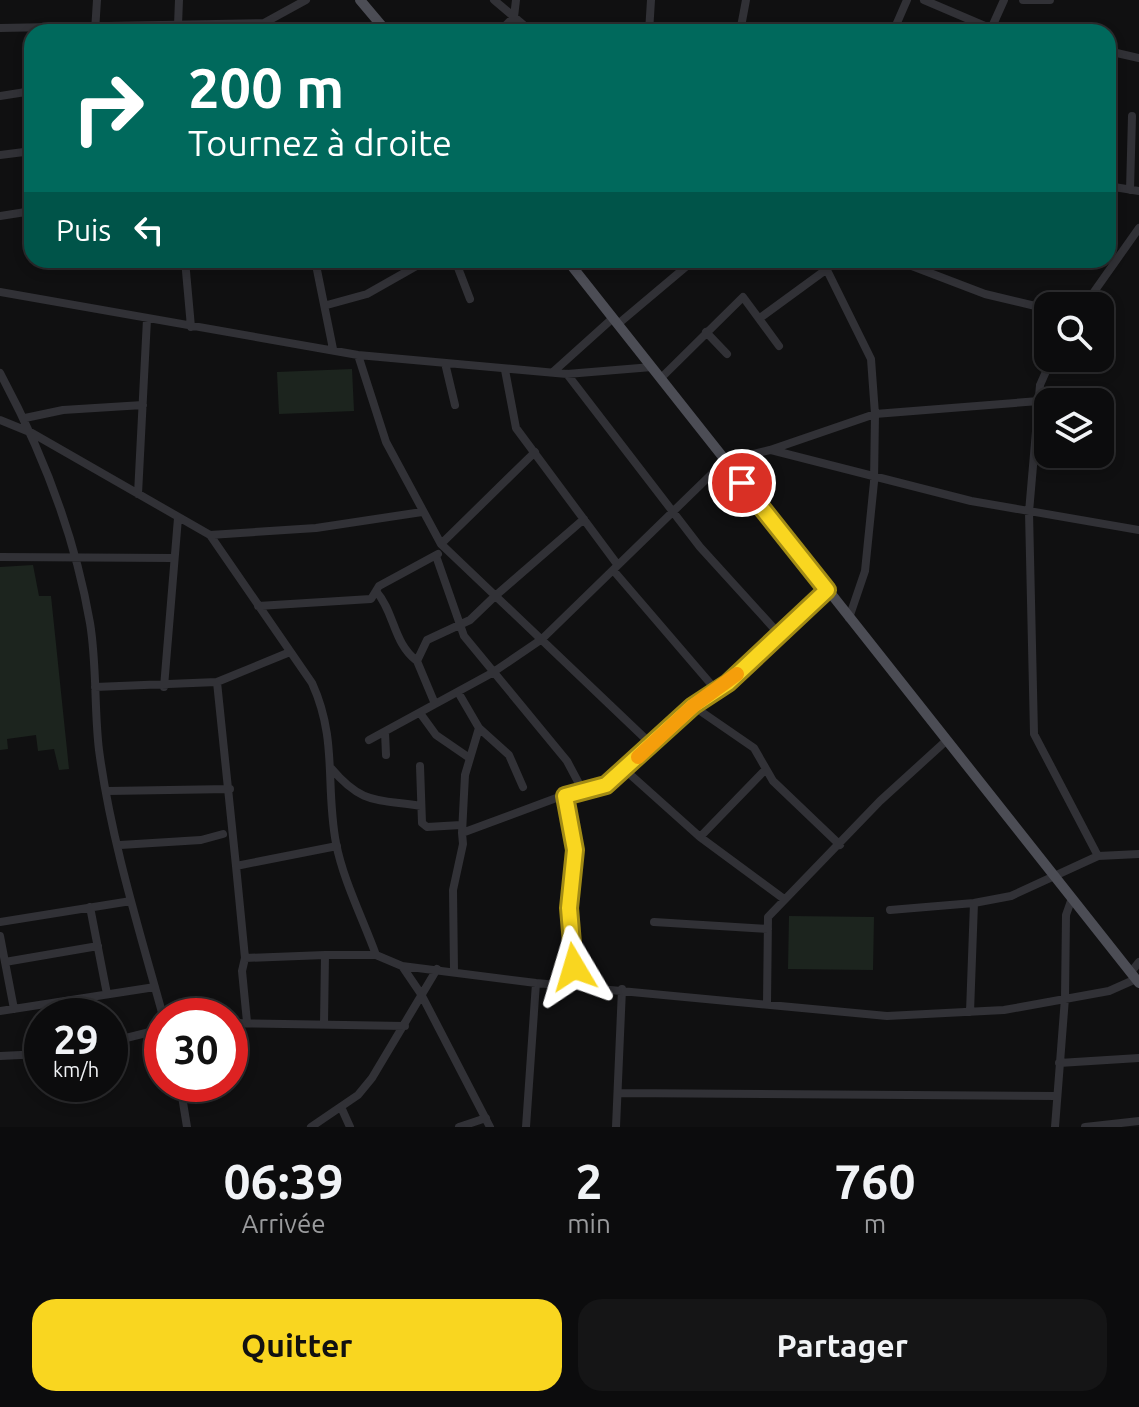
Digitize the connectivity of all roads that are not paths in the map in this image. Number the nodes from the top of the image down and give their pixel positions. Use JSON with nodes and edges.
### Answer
{"nodes":[{"id":1,"x":97,"y":0,"type":"edge"},
{"id":2,"x":179,"y":0,"type":"edge"},
{"id":3,"x":306,"y":0,"type":"edge"},
{"id":4,"x":360,"y":0,"type":"edge"},
{"id":5,"x":494,"y":0,"type":"edge"},
{"id":6,"x":516,"y":0,"type":"edge"},
{"id":7,"x":651,"y":0,"type":"edge"},
{"id":8,"x":746,"y":0,"type":"edge"},
{"id":9,"x":907,"y":0,"type":"edge"},
{"id":10,"x":924,"y":0,"type":"edge"},
{"id":11,"x":1004,"y":0,"type":"edge"},
{"id":12,"x":1023,"y":0,"type":"edge"},
{"id":13,"x":1050,"y":0,"type":"edge"},
{"id":14,"x":514,"y":17,"type":"junction"},
{"id":15,"x":95,"y":24,"type":"edge"},
{"id":16,"x":178,"y":24,"type":"edge"},
{"id":17,"x":270,"y":24,"type":"edge"},
{"id":18,"x":380,"y":24,"type":"edge"},
{"id":19,"x":507,"y":24,"type":"edge"},
{"id":20,"x":522,"y":24,"type":"edge"},
{"id":21,"x":650,"y":24,"type":"edge"},
{"id":22,"x":741,"y":24,"type":"edge"},
{"id":23,"x":896,"y":24,"type":"edge"},
{"id":24,"x":981,"y":24,"type":"edge"},
{"id":25,"x":997,"y":24,"type":"edge"},
{"id":26,"x":0,"y":28,"type":"edge"},
{"id":27,"x":24,"y":28,"type":"edge"},
{"id":28,"x":1116,"y":53,"type":"edge"},
{"id":29,"x":1139,"y":58,"type":"edge"},
{"id":30,"x":24,"y":92,"type":"edge"},
{"id":31,"x":0,"y":96,"type":"edge"},
{"id":32,"x":1132,"y":116,"type":"dead end"},
{"id":33,"x":24,"y":152,"type":"edge"},
{"id":34,"x":0,"y":155,"type":"edge"},
{"id":35,"x":1135,"y":191,"type":"edge"},
{"id":36,"x":24,"y":212,"type":"edge"},
{"id":37,"x":0,"y":216,"type":"edge"},
{"id":38,"x":1139,"y":228,"type":"edge"},
{"id":39,"x":1116,"y":261,"type":"edge"},
{"id":40,"x":186,"y":268,"type":"edge"},
{"id":41,"x":317,"y":268,"type":"edge"},
{"id":42,"x":413,"y":268,"type":"edge"},
{"id":43,"x":458,"y":268,"type":"edge"},
{"id":44,"x":573,"y":268,"type":"edge"},
{"id":45,"x":684,"y":268,"type":"edge"},
{"id":46,"x":917,"y":268,"type":"edge"},
{"id":47,"x":1111,"y":268,"type":"edge"},
{"id":48,"x":827,"y":269,"type":"joint"},
{"id":49,"x":3,"y":291,"type":"edge"},
{"id":50,"x":1094,"y":292,"type":"edge"},
{"id":51,"x":470,"y":299,"type":"dead end"},
{"id":52,"x":327,"y":305,"type":"junction"},
{"id":53,"x":1034,"y":306,"type":"edge"},
{"id":54,"x":760,"y":318,"type":"junction"},
{"id":55,"x":147,"y":319,"type":"junction"},
{"id":56,"x":615,"y":321,"type":"junction"},
{"id":57,"x":191,"y":327,"type":"junction"},
{"id":58,"x":706,"y":332,"type":"junction"},
{"id":59,"x":779,"y":346,"type":"dead end"},
{"id":60,"x":333,"y":349,"type":"junction"},
{"id":61,"x":727,"y":354,"type":"dead end"},
{"id":62,"x":358,"y":355,"type":"junction"},
{"id":63,"x":445,"y":363,"type":"junction"},
{"id":64,"x":652,"y":367,"type":"junction"},
{"id":65,"x":505,"y":370,"type":"junction"},
{"id":66,"x":553,"y":372,"type":"junction"},
{"id":67,"x":0,"y":373,"type":"edge"},
{"id":68,"x":567,"y":374,"type":"junction"},
{"id":69,"x":661,"y":378,"type":"junction"},
{"id":70,"x":1034,"y":401,"type":"edge"},
{"id":71,"x":143,"y":405,"type":"junction"},
{"id":72,"x":455,"y":405,"type":"dead end"},
{"id":73,"x":875,"y":414,"type":"junction"},
{"id":74,"x":25,"y":418,"type":"junction"},
{"id":75,"x":0,"y":420,"type":"edge"},
{"id":76,"x":32,"y":433,"type":"junction"},
{"id":77,"x":770,"y":450,"type":"junction"},
{"id":78,"x":535,"y":452,"type":"junction"},
{"id":79,"x":1034,"y":456,"type":"edge"},
{"id":80,"x":725,"y":461,"type":"junction"},
{"id":81,"x":874,"y":477,"type":"junction"},
{"id":82,"x":138,"y":494,"type":"junction"},
{"id":83,"x":422,"y":512,"type":"junction"},
{"id":84,"x":1029,"y":512,"type":"junction"},
{"id":85,"x":673,"y":513,"type":"junction"},
{"id":86,"x":178,"y":518,"type":"junction"},
{"id":87,"x":584,"y":519,"type":"junction"},
{"id":88,"x":1139,"y":530,"type":"edge"},
{"id":89,"x":210,"y":535,"type":"junction"},
{"id":90,"x":443,"y":546,"type":"junction"},
{"id":91,"x":436,"y":556,"type":"junction"},
{"id":92,"x":0,"y":557,"type":"edge"},
{"id":93,"x":76,"y":557,"type":"junction"},
{"id":94,"x":172,"y":558,"type":"junction"},
{"id":95,"x":615,"y":567,"type":"junction"},
{"id":96,"x":827,"y":590,"type":"junction"},
{"id":97,"x":376,"y":591,"type":"junction"},
{"id":98,"x":494,"y":597,"type":"junction"},
{"id":99,"x":258,"y":606,"type":"junction"},
{"id":100,"x":849,"y":618,"type":"junction"},
{"id":101,"x":460,"y":625,"type":"junction"},
{"id":102,"x":780,"y":635,"type":"junction"},
{"id":103,"x":542,"y":639,"type":"junction"},
{"id":104,"x":290,"y":652,"type":"junction"},
{"id":105,"x":417,"y":661,"type":"junction"},
{"id":106,"x":492,"y":673,"type":"junction"},
{"id":107,"x":217,"y":682,"type":"junction"},
{"id":108,"x":95,"y":687,"type":"junction"},
{"id":109,"x":164,"y":687,"type":"junction"},
{"id":110,"x":716,"y":690,"type":"junction"},
{"id":111,"x":458,"y":692,"type":"junction"},
{"id":112,"x":435,"y":704,"type":"junction"},
{"id":113,"x":693,"y":706,"type":"junction"},
{"id":114,"x":420,"y":713,"type":"junction"},
{"id":115,"x":479,"y":728,"type":"junction"},
{"id":116,"x":385,"y":732,"type":"junction"},
{"id":117,"x":369,"y":740,"type":"dead end"},
{"id":118,"x":947,"y":740,"type":"junction"},
{"id":119,"x":652,"y":745,"type":"junction"},
{"id":120,"x":386,"y":755,"type":"dead end"},
{"id":121,"x":468,"y":757,"type":"junction"},
{"id":122,"x":420,"y":766,"type":"dead end"},
{"id":123,"x":331,"y":767,"type":"junction"},
{"id":124,"x":624,"y":769,"type":"junction"},
{"id":125,"x":766,"y":769,"type":"junction"},
{"id":126,"x":523,"y":787,"type":"dead end"},
{"id":127,"x":230,"y":789,"type":"junction"},
{"id":128,"x":108,"y":791,"type":"junction"},
{"id":129,"x":584,"y":793,"type":"junction"},
{"id":130,"x":565,"y":796,"type":"junction"},
{"id":131,"x":421,"y":806,"type":"junction"},
{"id":132,"x":462,"y":829,"type":"junction"},
{"id":133,"x":223,"y":834,"type":"dead end"},
{"id":134,"x":700,"y":837,"type":"junction"},
{"id":135,"x":120,"y":845,"type":"junction"},
{"id":136,"x":840,"y":845,"type":"junction"},
{"id":137,"x":337,"y":846,"type":"junction"},
{"id":138,"x":1139,"y":854,"type":"edge"},
{"id":139,"x":1098,"y":856,"type":"junction"},
{"id":140,"x":236,"y":866,"type":"junction"},
{"id":141,"x":1054,"y":875,"type":"junction"},
{"id":142,"x":1072,"y":898,"type":"junction"},
{"id":143,"x":784,"y":899,"type":"junction"},
{"id":144,"x":131,"y":901,"type":"junction"},
{"id":145,"x":974,"y":903,"type":"junction"},
{"id":146,"x":90,"y":907,"type":"junction"},
{"id":147,"x":890,"y":910,"type":"dead end"},
{"id":148,"x":0,"y":922,"type":"edge"},
{"id":149,"x":654,"y":922,"type":"dead end"},
{"id":150,"x":768,"y":929,"type":"junction"},
{"id":151,"x":0,"y":936,"type":"edge"},
{"id":152,"x":98,"y":946,"type":"junction"},
{"id":153,"x":325,"y":955,"type":"junction"},
{"id":154,"x":376,"y":955,"type":"junction"},
{"id":155,"x":245,"y":958,"type":"junction"},
{"id":156,"x":5,"y":962,"type":"junction"},
{"id":157,"x":1139,"y":962,"type":"edge"},
{"id":158,"x":402,"y":966,"type":"junction"},
{"id":159,"x":437,"y":969,"type":"junction"},
{"id":160,"x":454,"y":971,"type":"junction"},
{"id":161,"x":1135,"y":978,"type":"edge"},
{"id":162,"x":536,"y":983,"type":"junction"},
{"id":163,"x":573,"y":984,"type":"junction"},
{"id":164,"x":155,"y":987,"type":"junction"},
{"id":165,"x":622,"y":989,"type":"junction"},
{"id":166,"x":107,"y":994,"type":"junction"},
{"id":167,"x":421,"y":994,"type":"junction"},
{"id":168,"x":158,"y":998,"type":"edge"},
{"id":169,"x":240,"y":998,"type":"edge"},
{"id":170,"x":1065,"y":998,"type":"junction"},
{"id":171,"x":767,"y":1003,"type":"junction"},
{"id":172,"x":14,"y":1009,"type":"junction"},
{"id":173,"x":0,"y":1011,"type":"edge"},
{"id":174,"x":970,"y":1012,"type":"junction"},
{"id":175,"x":248,"y":1023,"type":"edge"},
{"id":176,"x":324,"y":1024,"type":"junction"},
{"id":177,"x":405,"y":1026,"type":"junction"},
{"id":178,"x":24,"y":1055,"type":"edge"},
{"id":179,"x":0,"y":1056,"type":"edge"},
{"id":180,"x":1139,"y":1058,"type":"edge"},
{"id":181,"x":1059,"y":1063,"type":"junction"},
{"id":182,"x":618,"y":1093,"type":"junction"},
{"id":183,"x":1057,"y":1096,"type":"junction"},
{"id":184,"x":183,"y":1102,"type":"edge"},
{"id":185,"x":341,"y":1107,"type":"junction"},
{"id":186,"x":488,"y":1122,"type":"edge"},
{"id":187,"x":1133,"y":1123,"type":"edge"},
{"id":188,"x":187,"y":1127,"type":"edge"},
{"id":189,"x":311,"y":1127,"type":"edge"},
{"id":190,"x":350,"y":1127,"type":"edge"},
{"id":191,"x":459,"y":1127,"type":"edge"},
{"id":192,"x":526,"y":1127,"type":"edge"},
{"id":193,"x":616,"y":1127,"type":"edge"},
{"id":194,"x":1055,"y":1127,"type":"edge"},
{"id":195,"x":1085,"y":1127,"type":"edge"}],
"edges":[{"from":1,"to":15,"type":"street"},
{"from":2,"to":16,"type":"street"},
{"from":3,"to":17,"type":"street"},
{"from":4,"to":18,"type":"main road"},
{"from":5,"to":14,"type":"street"},
{"from":6,"to":14,"type":"street"},
{"from":7,"to":21,"type":"street"},
{"from":8,"to":22,"type":"street"},
{"from":9,"to":23,"type":"street"},
{"from":10,"to":24,"type":"street"},
{"from":11,"to":25,"type":"street"},
{"from":12,"to":13,"type":"street"},
{"from":14,"to":19,"type":"street"},
{"from":14,"to":20,"type":"street"},
{"from":26,"to":27,"type":"street"},
{"from":28,"to":29,"type":"street"},
{"from":30,"to":31,"type":"street"},
{"from":32,"to":35,"type":"street"},
{"from":33,"to":34,"type":"street"},
{"from":36,"to":37,"type":"street"},
{"from":38,"to":39,"type":"street"},
{"from":40,"to":57,"type":"street"},
{"from":41,"to":52,"type":"street"},
{"from":42,"to":52,"type":"street"},
{"from":43,"to":51,"type":"street"},
{"from":44,"to":56,"type":"main road"},
{"from":45,"to":56,"type":"street"},
{"from":46,"to":53,"type":"street"},
{"from":47,"to":50,"type":"street"},
{"from":48,"to":54,"type":"street"},
{"from":48,"to":73,"type":"street"},
{"from":49,"to":55,"type":"street"},
{"from":52,"to":60,"type":"street"},
{"from":54,"to":58,"type":"street"},
{"from":54,"to":59,"type":"street"},
{"from":55,"to":57,"type":"street"},
{"from":55,"to":71,"type":"street"},
{"from":56,"to":64,"type":"main road"},
{"from":56,"to":66,"type":"street"},
{"from":57,"to":60,"type":"street"},
{"from":58,"to":61,"type":"street"},
{"from":58,"to":69,"type":"street"},
{"from":60,"to":62,"type":"street"},
{"from":62,"to":63,"type":"street"},
{"from":62,"to":83,"type":"street"},
{"from":63,"to":65,"type":"street"},
{"from":63,"to":72,"type":"street"},
{"from":64,"to":68,"type":"street"},
{"from":64,"to":69,"type":"main road"},
{"from":65,"to":66,"type":"street"},
{"from":65,"to":78,"type":"street"},
{"from":66,"to":68,"type":"street"},
{"from":67,"to":74,"type":"street"},
{"from":68,"to":85,"type":"street"},
{"from":69,"to":80,"type":"main road"},
{"from":70,"to":73,"type":"street"},
{"from":71,"to":74,"type":"street"},
{"from":71,"to":82,"type":"street"},
{"from":73,"to":77,"type":"street"},
{"from":73,"to":81,"type":"street"},
{"from":74,"to":76,"type":"street"},
{"from":75,"to":76,"type":"street"},
{"from":76,"to":82,"type":"street"},
{"from":76,"to":93,"type":"street"},
{"from":77,"to":80,"type":"street"},
{"from":77,"to":81,"type":"street"},
{"from":78,"to":87,"type":"street"},
{"from":78,"to":90,"type":"street"},
{"from":79,"to":84,"type":"street"},
{"from":80,"to":85,"type":"street"},
{"from":80,"to":96,"type":"main road"},
{"from":81,"to":84,"type":"street"},
{"from":81,"to":100,"type":"street"},
{"from":82,"to":86,"type":"street"},
{"from":83,"to":89,"type":"street"},
{"from":83,"to":90,"type":"street"},
{"from":84,"to":88,"type":"street"},
{"from":84,"to":139,"type":"street"},
{"from":85,"to":95,"type":"street"},
{"from":85,"to":102,"type":"street"},
{"from":86,"to":89,"type":"street"},
{"from":86,"to":94,"type":"street"},
{"from":87,"to":95,"type":"street"},
{"from":87,"to":98,"type":"street"},
{"from":89,"to":99,"type":"street"},
{"from":90,"to":91,"type":"street"},
{"from":90,"to":98,"type":"street"},
{"from":91,"to":97,"type":"street"},
{"from":91,"to":101,"type":"street"},
{"from":92,"to":93,"type":"street"},
{"from":93,"to":94,"type":"street"},
{"from":93,"to":108,"type":"street"},
{"from":94,"to":109,"type":"street"},
{"from":95,"to":103,"type":"street"},
{"from":95,"to":110,"type":"street"},
{"from":96,"to":100,"type":"main road"},
{"from":96,"to":102,"type":"street"},
{"from":97,"to":99,"type":"street"},
{"from":97,"to":105,"type":"street"},
{"from":98,"to":101,"type":"street"},
{"from":98,"to":103,"type":"street"},
{"from":99,"to":104,"type":"street"},
{"from":100,"to":118,"type":"main road"},
{"from":101,"to":105,"type":"street"},
{"from":101,"to":106,"type":"street"},
{"from":102,"to":110,"type":"street"},
{"from":103,"to":106,"type":"street"},
{"from":103,"to":119,"type":"street"},
{"from":104,"to":107,"type":"street"},
{"from":104,"to":123,"type":"street"},
{"from":105,"to":112,"type":"street"},
{"from":106,"to":111,"type":"street"},
{"from":106,"to":129,"type":"street"},
{"from":107,"to":109,"type":"street"},
{"from":107,"to":127,"type":"street"},
{"from":108,"to":109,"type":"street"},
{"from":108,"to":128,"type":"street"},
{"from":110,"to":113,"type":"street"},
{"from":111,"to":112,"type":"street"},
{"from":111,"to":115,"type":"street"},
{"from":112,"to":114,"type":"street"},
{"from":113,"to":119,"type":"street"},
{"from":113,"to":125,"type":"street"},
{"from":114,"to":116,"type":"street"},
{"from":114,"to":121,"type":"street"},
{"from":115,"to":121,"type":"street"},
{"from":115,"to":126,"type":"street"},
{"from":116,"to":117,"type":"street"},
{"from":116,"to":120,"type":"street"},
{"from":118,"to":136,"type":"street"},
{"from":118,"to":141,"type":"main road"},
{"from":119,"to":124,"type":"street"},
{"from":121,"to":132,"type":"street"},
{"from":122,"to":131,"type":"street"},
{"from":123,"to":131,"type":"street"},
{"from":123,"to":137,"type":"street"},
{"from":124,"to":129,"type":"street"},
{"from":124,"to":134,"type":"street"},
{"from":125,"to":134,"type":"street"},
{"from":125,"to":136,"type":"street"},
{"from":127,"to":128,"type":"street"},
{"from":127,"to":140,"type":"street"},
{"from":128,"to":135,"type":"street"},
{"from":129,"to":130,"type":"street"},
{"from":130,"to":132,"type":"street"},
{"from":130,"to":163,"type":"street"},
{"from":131,"to":132,"type":"street"},
{"from":132,"to":160,"type":"street"},
{"from":133,"to":135,"type":"street"},
{"from":134,"to":143,"type":"street"},
{"from":135,"to":144,"type":"street"},
{"from":136,"to":143,"type":"street"},
{"from":137,"to":140,"type":"street"},
{"from":137,"to":154,"type":"street"},
{"from":138,"to":139,"type":"street"},
{"from":139,"to":141,"type":"street"},
{"from":140,"to":155,"type":"street"},
{"from":141,"to":142,"type":"main road"},
{"from":141,"to":145,"type":"street"},
{"from":142,"to":161,"type":"main road"},
{"from":142,"to":170,"type":"street"},
{"from":143,"to":150,"type":"street"},
{"from":144,"to":146,"type":"street"},
{"from":144,"to":164,"type":"street"},
{"from":145,"to":147,"type":"street"},
{"from":145,"to":174,"type":"street"},
{"from":146,"to":148,"type":"street"},
{"from":146,"to":152,"type":"street"},
{"from":149,"to":150,"type":"street"},
{"from":150,"to":171,"type":"street"},
{"from":151,"to":156,"type":"street"},
{"from":152,"to":156,"type":"street"},
{"from":152,"to":166,"type":"street"},
{"from":153,"to":154,"type":"street"},
{"from":153,"to":155,"type":"street"},
{"from":153,"to":176,"type":"street"},
{"from":154,"to":158,"type":"street"},
{"from":155,"to":169,"type":"street"},
{"from":156,"to":172,"type":"street"},
{"from":157,"to":161,"type":"street"},
{"from":158,"to":159,"type":"street"},
{"from":158,"to":167,"type":"street"},
{"from":159,"to":160,"type":"street"},
{"from":159,"to":167,"type":"street"},
{"from":160,"to":162,"type":"street"},
{"from":161,"to":170,"type":"street"},
{"from":162,"to":163,"type":"street"},
{"from":162,"to":192,"type":"street"},
{"from":163,"to":165,"type":"street"},
{"from":164,"to":166,"type":"street"},
{"from":164,"to":168,"type":"street"},
{"from":165,"to":171,"type":"street"},
{"from":165,"to":182,"type":"street"},
{"from":166,"to":172,"type":"street"},
{"from":167,"to":177,"type":"street"},
{"from":167,"to":186,"type":"street"},
{"from":170,"to":174,"type":"street"},
{"from":170,"to":181,"type":"street"},
{"from":171,"to":174,"type":"street"},
{"from":172,"to":173,"type":"street"},
{"from":175,"to":176,"type":"street"},
{"from":176,"to":177,"type":"street"},
{"from":177,"to":185,"type":"street"},
{"from":178,"to":179,"type":"street"},
{"from":180,"to":181,"type":"street"},
{"from":181,"to":183,"type":"street"},
{"from":182,"to":183,"type":"street"},
{"from":182,"to":193,"type":"street"},
{"from":183,"to":194,"type":"street"},
{"from":184,"to":188,"type":"street"},
{"from":185,"to":189,"type":"street"},
{"from":185,"to":190,"type":"street"},
{"from":186,"to":191,"type":"street"},
{"from":187,"to":195,"type":"street"}]}
